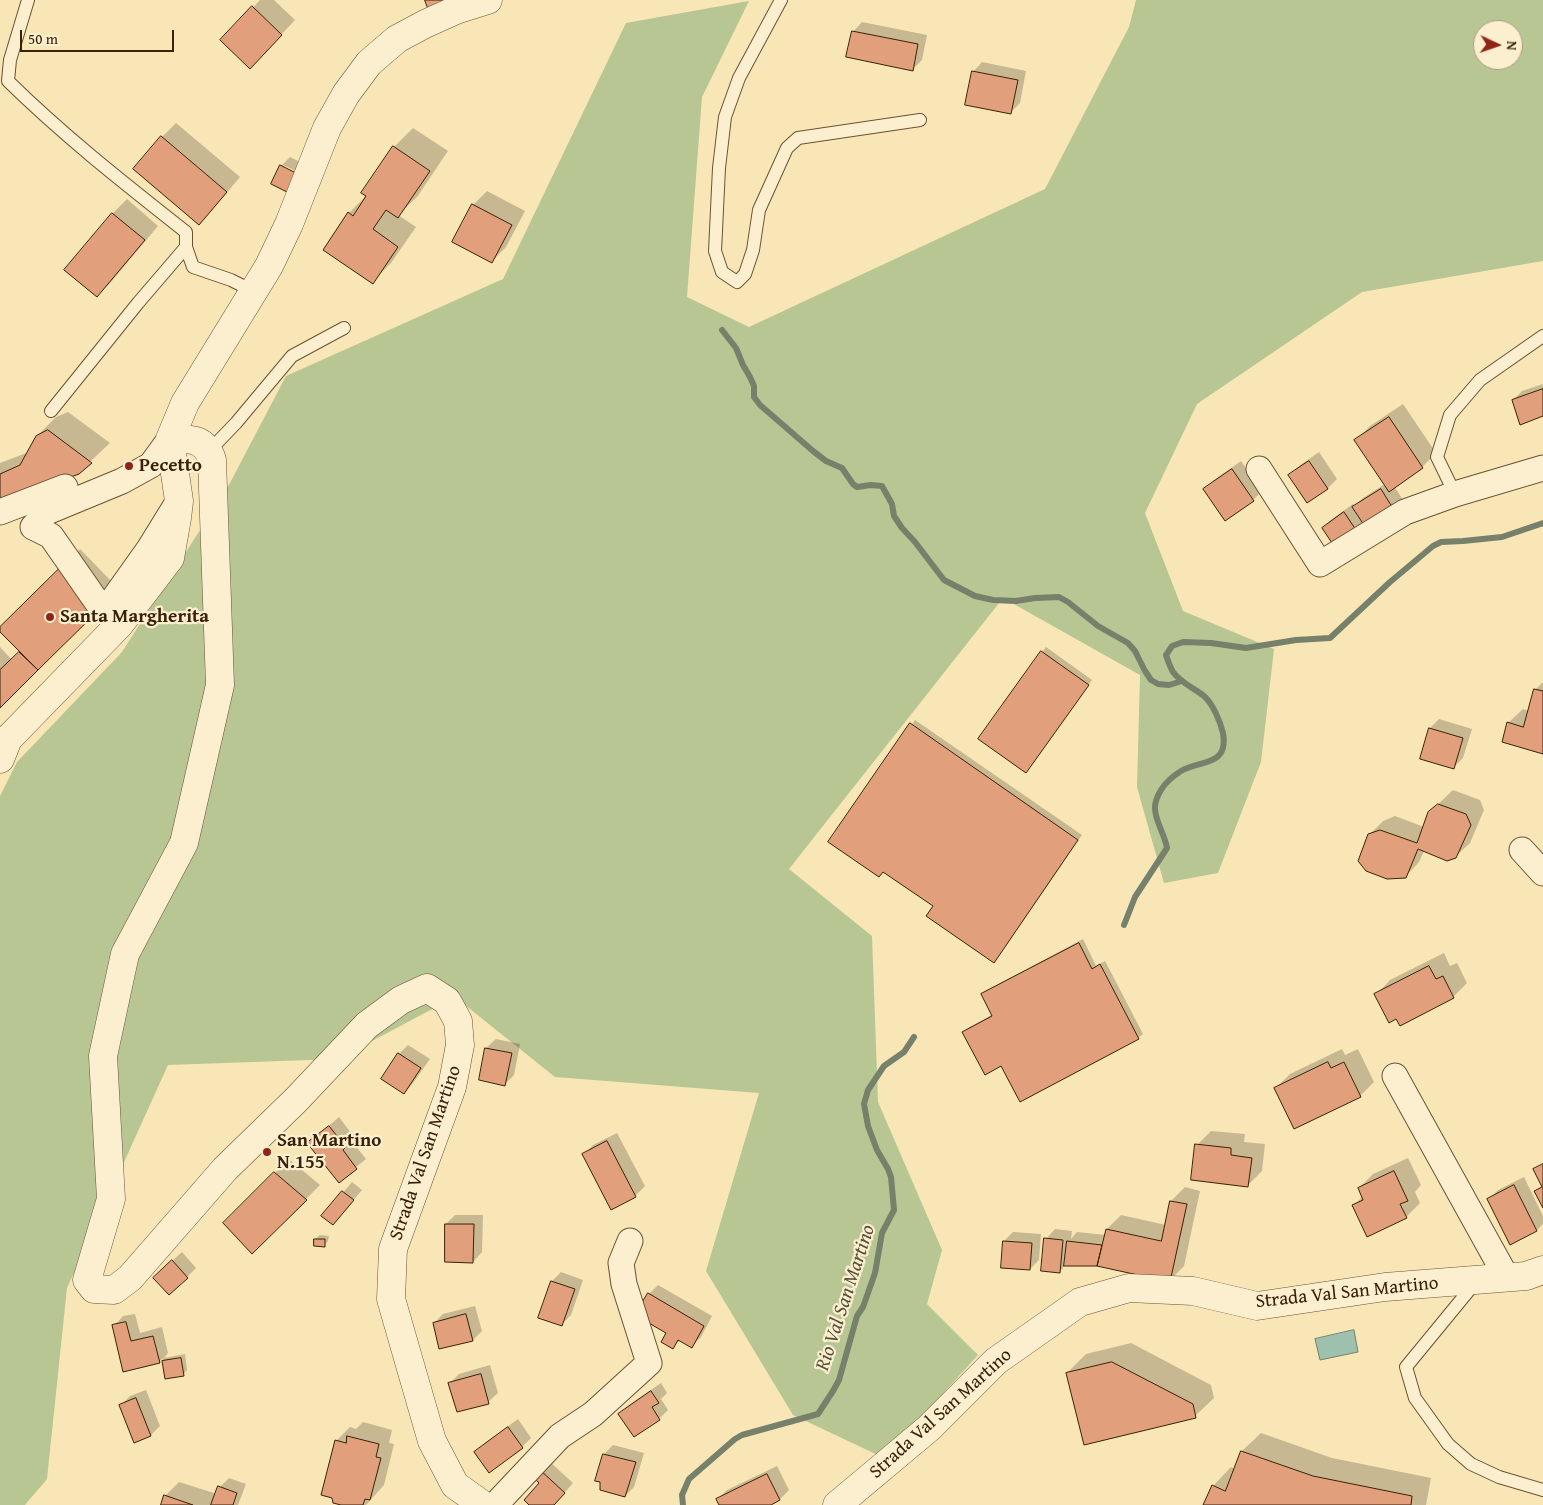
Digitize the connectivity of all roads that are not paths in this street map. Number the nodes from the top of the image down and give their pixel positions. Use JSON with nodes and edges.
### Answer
{"nodes":[{"id":1,"x":28,"y":0,"type":"edge"},
{"id":2,"x":488,"y":0,"type":"edge"},
{"id":3,"x":781,"y":0,"type":"edge"},
{"id":4,"x":920,"y":120,"type":"dead end"},
{"id":5,"x":186,"y":248,"type":"junction"},
{"id":6,"x":253,"y":291,"type":"junction"},
{"id":7,"x":344,"y":328,"type":"dead end"},
{"id":8,"x":1543,"y":336,"type":"edge"},
{"id":9,"x":51,"y":412,"type":"dead end"},
{"id":10,"x":170,"y":439,"type":"junction"},
{"id":11,"x":210,"y":450,"type":"junction"},
{"id":12,"x":1543,"y":468,"type":"edge"},
{"id":13,"x":1259,"y":469,"type":"dead end"},
{"id":14,"x":1455,"y":494,"type":"junction"},
{"id":15,"x":179,"y":501,"type":"junction"},
{"id":16,"x":0,"y":512,"type":"edge"},
{"id":17,"x":0,"y":759,"type":"edge"},
{"id":18,"x":1522,"y":850,"type":"dead end"},
{"id":19,"x":1543,"y":873,"type":"edge"},
{"id":20,"x":1395,"y":1076,"type":"dead end"},
{"id":21,"x":630,"y":1241,"type":"dead end"},
{"id":22,"x":1543,"y":1270,"type":"edge"},
{"id":23,"x":1507,"y":1278,"type":"junction"},
{"id":24,"x":1477,"y":1280,"type":"junction"},
{"id":25,"x":1543,"y":1490,"type":"edge"},
{"id":26,"x":483,"y":1505,"type":"edge"},
{"id":27,"x":495,"y":1505,"type":"edge"},
{"id":28,"x":837,"y":1505,"type":"edge"}],
"edges":[{"from":1,"to":5,"type":"lane"},
{"from":2,"to":6,"type":"street"},
{"from":3,"to":4,"type":"lane"},
{"from":5,"to":6,"type":"lane"},
{"from":5,"to":9,"type":"lane"},
{"from":6,"to":10,"type":"street"},
{"from":7,"to":11,"type":"lane"},
{"from":8,"to":14,"type":"lane"},
{"from":10,"to":11,"type":"street"},
{"from":10,"to":15,"type":"street"},
{"from":10,"to":15,"type":"street"},
{"from":10,"to":16,"type":"street"},
{"from":11,"to":26,"type":"street","name":"Strada Val San Martino"},
{"from":12,"to":14,"type":"street"},
{"from":13,"to":14,"type":"street"},
{"from":15,"to":17,"type":"street"},
{"from":18,"to":19,"type":"street"},
{"from":20,"to":23,"type":"street"},
{"from":21,"to":27,"type":"street"},
{"from":22,"to":23,"type":"street","name":"Strada Val San Martino"},
{"from":23,"to":24,"type":"street","name":"Strada Val San Martino"},
{"from":24,"to":25,"type":"lane"},
{"from":24,"to":28,"type":"street","name":"Strada Val San Martino"}]}
